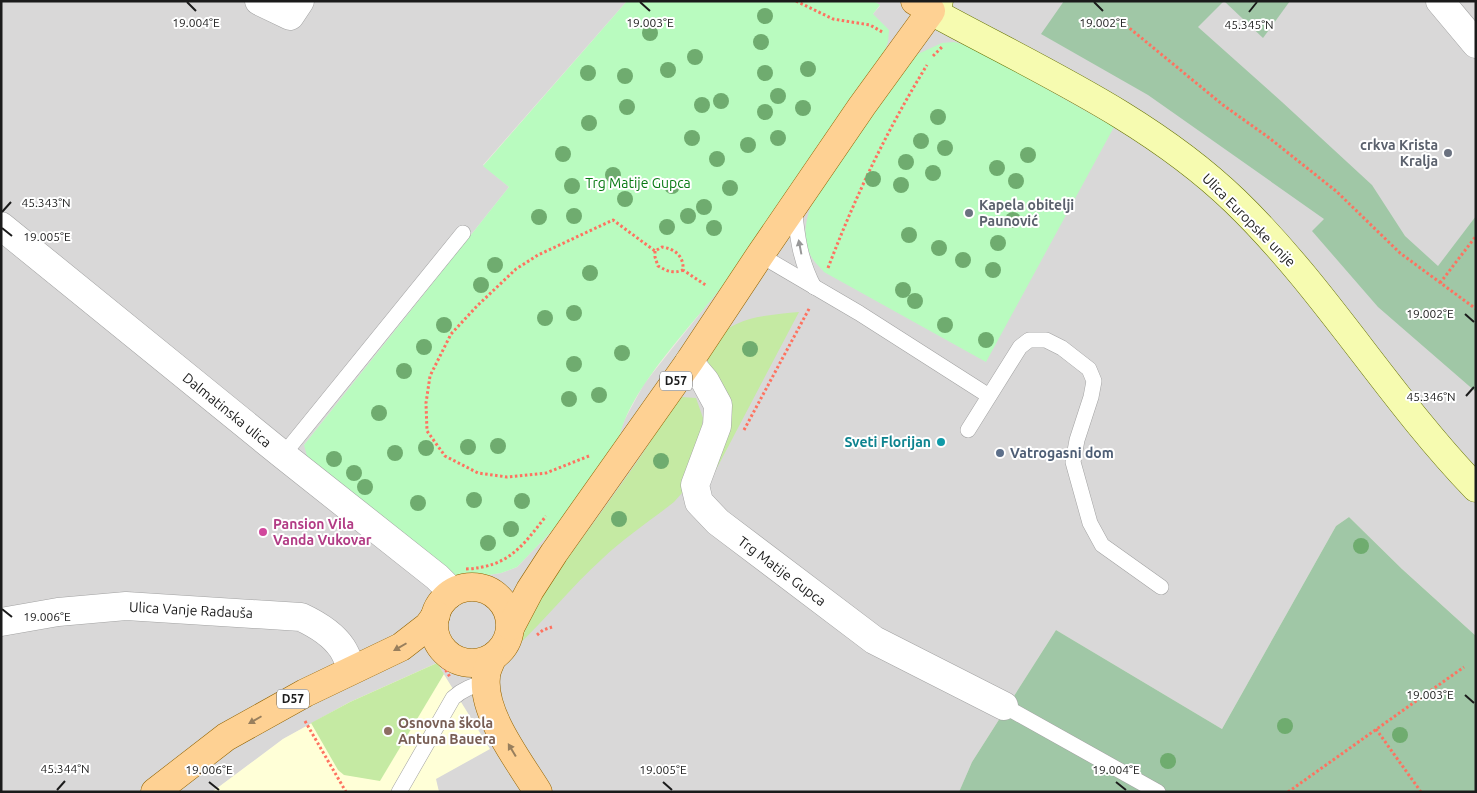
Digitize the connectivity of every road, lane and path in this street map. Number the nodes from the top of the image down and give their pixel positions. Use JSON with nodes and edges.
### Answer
{"nodes":[{"id":1,"x":259,"y":1,"type":"edge"},
{"id":2,"x":300,"y":1,"type":"edge"},
{"id":3,"x":796,"y":1,"type":"edge"},
{"id":4,"x":1440,"y":1,"type":"edge"},
{"id":5,"x":928,"y":4,"type":"edge"},
{"id":6,"x":1122,"y":22,"type":"dead end"},
{"id":7,"x":961,"y":27,"type":"junction"},
{"id":8,"x":1476,"y":44,"type":"edge"},
{"id":9,"x":906,"y":47,"type":"junction"},
{"id":10,"x":794,"y":205,"type":"junction"},
{"id":11,"x":1,"y":226,"type":"edge"},
{"id":12,"x":463,"y":233,"type":"dead end"},
{"id":13,"x":1476,"y":236,"type":"edge"},
{"id":14,"x":655,"y":251,"type":"junction"},
{"id":15,"x":760,"y":255,"type":"junction"},
{"id":16,"x":683,"y":270,"type":"junction"},
{"id":17,"x":713,"y":278,"type":"dead end"},
{"id":18,"x":1440,"y":284,"type":"junction"},
{"id":19,"x":707,"y":286,"type":"junction"},
{"id":20,"x":816,"y":288,"type":"junction"},
{"id":21,"x":702,"y":294,"type":"dead end"},
{"id":22,"x":1476,"y":310,"type":"edge"},
{"id":23,"x":689,"y":362,"type":"junction"},
{"id":24,"x":990,"y":396,"type":"junction"},
{"id":25,"x":968,"y":430,"type":"dead end"},
{"id":26,"x":744,"y":431,"type":"dead end"},
{"id":27,"x":595,"y":449,"type":"dead end"},
{"id":28,"x":283,"y":455,"type":"junction"},
{"id":29,"x":590,"y":456,"type":"junction"},
{"id":30,"x":584,"y":464,"type":"dead end"},
{"id":31,"x":1476,"y":488,"type":"edge"},
{"id":32,"x":549,"y":511,"type":"dead end"},
{"id":33,"x":554,"y":553,"type":"junction"},
{"id":34,"x":481,"y":588,"type":"junction"},
{"id":35,"x":1161,"y":588,"type":"dead end"},
{"id":36,"x":436,"y":604,"type":"junction"},
{"id":37,"x":2,"y":620,"type":"edge"},
{"id":38,"x":552,"y":627,"type":"dead end"},
{"id":39,"x":523,"y":632,"type":"junction"},
{"id":40,"x":1464,"y":667,"type":"dead end"},
{"id":41,"x":352,"y":669,"type":"junction"},
{"id":42,"x":488,"y":671,"type":"junction"},
{"id":43,"x":1004,"y":706,"type":"joint"},
{"id":44,"x":310,"y":729,"type":"dead end"},
{"id":45,"x":1376,"y":729,"type":"junction"},
{"id":46,"x":154,"y":792,"type":"edge"},
{"id":47,"x":346,"y":792,"type":"edge"},
{"id":48,"x":399,"y":792,"type":"edge"},
{"id":49,"x":538,"y":792,"type":"edge"},
{"id":50,"x":1158,"y":792,"type":"edge"},
{"id":51,"x":1288,"y":792,"type":"edge"},
{"id":52,"x":1420,"y":792,"type":"edge"}],
"edges":[{"from":1,"to":2,"type":"street"},
{"from":3,"to":9,"type":"path"},
{"from":4,"to":8,"type":"street"},
{"from":5,"to":7,"type":"main road","name":"Ulica Europske unije"},
{"from":5,"to":9,"type":"main road","number":"D57"},
{"from":6,"to":18,"type":"path"},
{"from":7,"to":20,"type":"path"},
{"from":7,"to":31,"type":"main road","name":"Ulica Europske unije"},
{"from":9,"to":10,"type":"main road","number":"D57"},
{"from":10,"to":15,"type":"main road","number":"D57"},
{"from":20,"to":10,"type":"lane","one_way":true},
{"from":11,"to":28,"type":"street","name":"Dalmatinska ulica"},
{"from":12,"to":28,"type":"lane"},
{"from":13,"to":18,"type":"path"},
{"from":14,"to":16,"type":"path"},
{"from":14,"to":16,"type":"path"},
{"from":14,"to":29,"type":"path"},
{"from":15,"to":20,"type":"lane"},
{"from":15,"to":23,"type":"main road","number":"D57"},
{"from":16,"to":19,"type":"path"},
{"from":17,"to":19,"type":"path"},
{"from":18,"to":22,"type":"path"},
{"from":19,"to":21,"type":"path"},
{"from":20,"to":24,"type":"lane"},
{"from":20,"to":26,"type":"path"},
{"from":23,"to":33,"type":"main road","number":"D57"},
{"from":23,"to":43,"type":"street","name":"Trg Matije Gupca"},
{"from":24,"to":25,"type":"lane"},
{"from":24,"to":35,"type":"lane"},
{"from":27,"to":29,"type":"path"},
{"from":28,"to":36,"type":"street","name":"Dalmatinska ulica"},
{"from":29,"to":30,"type":"path"},
{"from":32,"to":36,"type":"path"},
{"from":33,"to":34,"type":"main road","number":"D57"},
{"from":33,"to":39,"type":"main road","number":"D57"},
{"from":34,"to":36,"type":"main road","number":"D57"},
{"from":34,"to":39,"type":"main road"},
{"from":36,"to":41,"type":"main road","number":"D57","one_way":true},
{"from":36,"to":42,"type":"main road"},
{"from":36,"to":42,"type":"path"},
{"from":37,"to":41,"type":"street","name":"Ulica Vanje Radauša"},
{"from":38,"to":39,"type":"path"},
{"from":39,"to":42,"type":"main road","number":"D57"},
{"from":40,"to":45,"type":"path"},
{"from":41,"to":46,"type":"main road","number":"D57","one_way":true},
{"from":42,"to":48,"type":"lane"},
{"from":49,"to":42,"type":"main road","one_way":true},
{"from":43,"to":50,"type":"lane"},
{"from":44,"to":47,"type":"path"},
{"from":45,"to":51,"type":"path"},
{"from":45,"to":52,"type":"path"}]}
